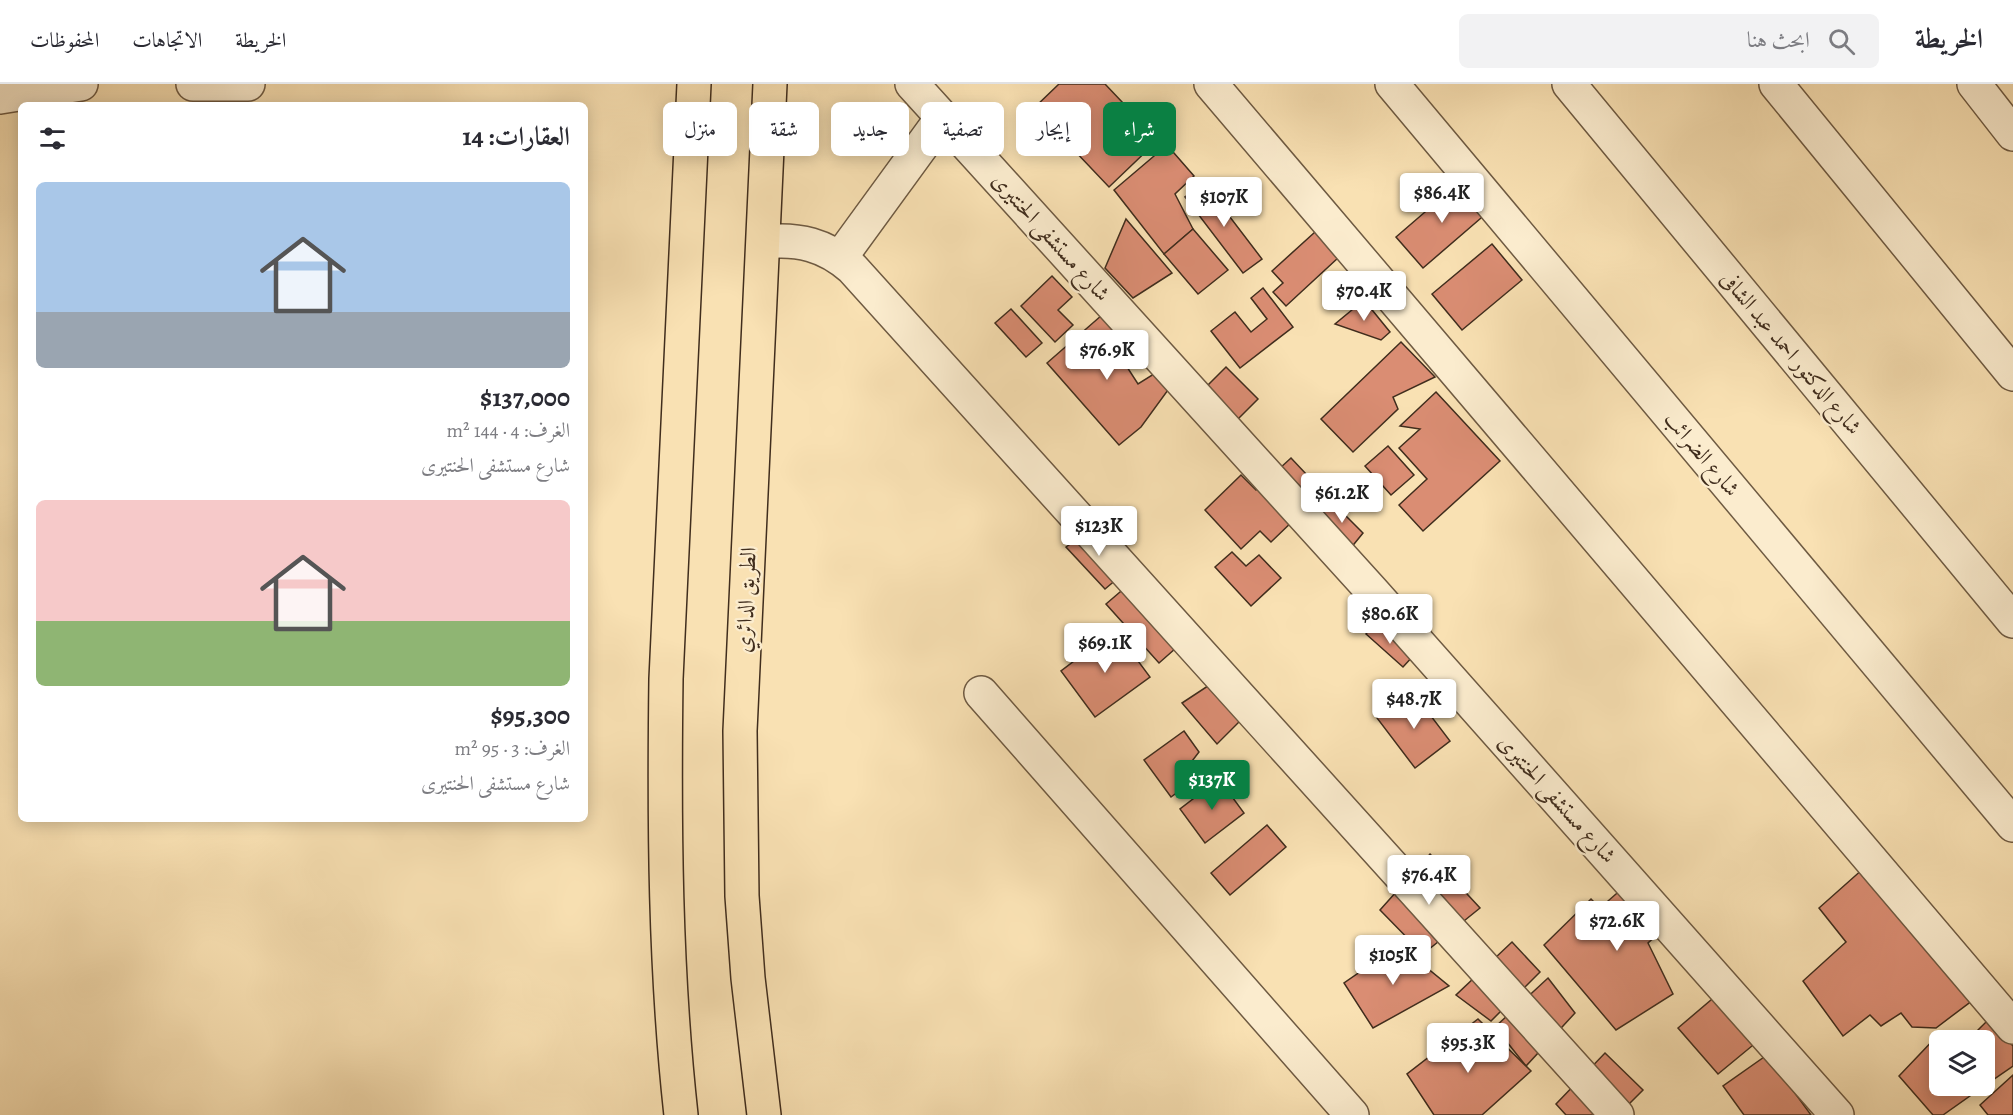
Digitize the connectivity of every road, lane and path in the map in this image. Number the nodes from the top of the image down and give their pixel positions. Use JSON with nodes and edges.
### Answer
{"nodes":[{"id":1,"x":81,"y":84,"type":"edge"},
{"id":2,"x":193,"y":84,"type":"edge"},
{"id":3,"x":248,"y":84,"type":"edge"},
{"id":4,"x":694,"y":84,"type":"edge"},
{"id":5,"x":770,"y":84,"type":"edge"},
{"id":6,"x":912,"y":84,"type":"edge"},
{"id":7,"x":1212,"y":84,"type":"edge"},
{"id":8,"x":1392,"y":84,"type":"edge"},
{"id":9,"x":1569,"y":84,"type":"edge"},
{"id":10,"x":1776,"y":84,"type":"edge"},
{"id":11,"x":1974,"y":84,"type":"edge"},
{"id":12,"x":0,"y":97,"type":"edge"},
{"id":13,"x":928,"y":102,"type":"edge"},
{"id":14,"x":2013,"y":134,"type":"edge"},
{"id":15,"x":921,"y":147,"type":"edge"},
{"id":16,"x":977,"y":156,"type":"edge"},
{"id":17,"x":764,"y":243,"type":"junction"},
{"id":18,"x":840,"y":258,"type":"junction"},
{"id":19,"x":2013,"y":374,"type":"edge"},
{"id":20,"x":2013,"y":621,"type":"edge"},
{"id":21,"x":981,"y":693,"type":"dead end"},
{"id":22,"x":2013,"y":825,"type":"edge"},
{"id":23,"x":2013,"y":1027,"type":"edge"},
{"id":24,"x":681,"y":1115,"type":"edge"},
{"id":25,"x":764,"y":1115,"type":"edge"},
{"id":26,"x":1352,"y":1115,"type":"edge"},
{"id":27,"x":1617,"y":1115,"type":"edge"},
{"id":28,"x":1837,"y":1115,"type":"edge"}],
"edges":[{"from":1,"to":12,"type":"street"},
{"from":2,"to":3,"type":"street"},
{"from":4,"to":24,"type":"highway"},
{"from":5,"to":17,"type":"highway","name":"الطريق الدائري"},
{"from":6,"to":13,"type":"street","name":"شارع مستشفى الحنتيرى"},
{"from":7,"to":23,"type":"street"},
{"from":8,"to":22,"type":"street","name":"شارع الضرائب"},
{"from":9,"to":20,"type":"street","name":"شارع الدكتور احمد عبد الشافى"},
{"from":10,"to":19,"type":"street"},
{"from":11,"to":14,"type":"street"},
{"from":15,"to":18,"type":"street"},
{"from":16,"to":28,"type":"street","name":"شارع مستشفى الحنتيرى"},
{"from":17,"to":18,"type":"street"},
{"from":17,"to":25,"type":"highway","name":"الطريق الدائري"},
{"from":18,"to":27,"type":"street"},
{"from":21,"to":26,"type":"street"}]}
